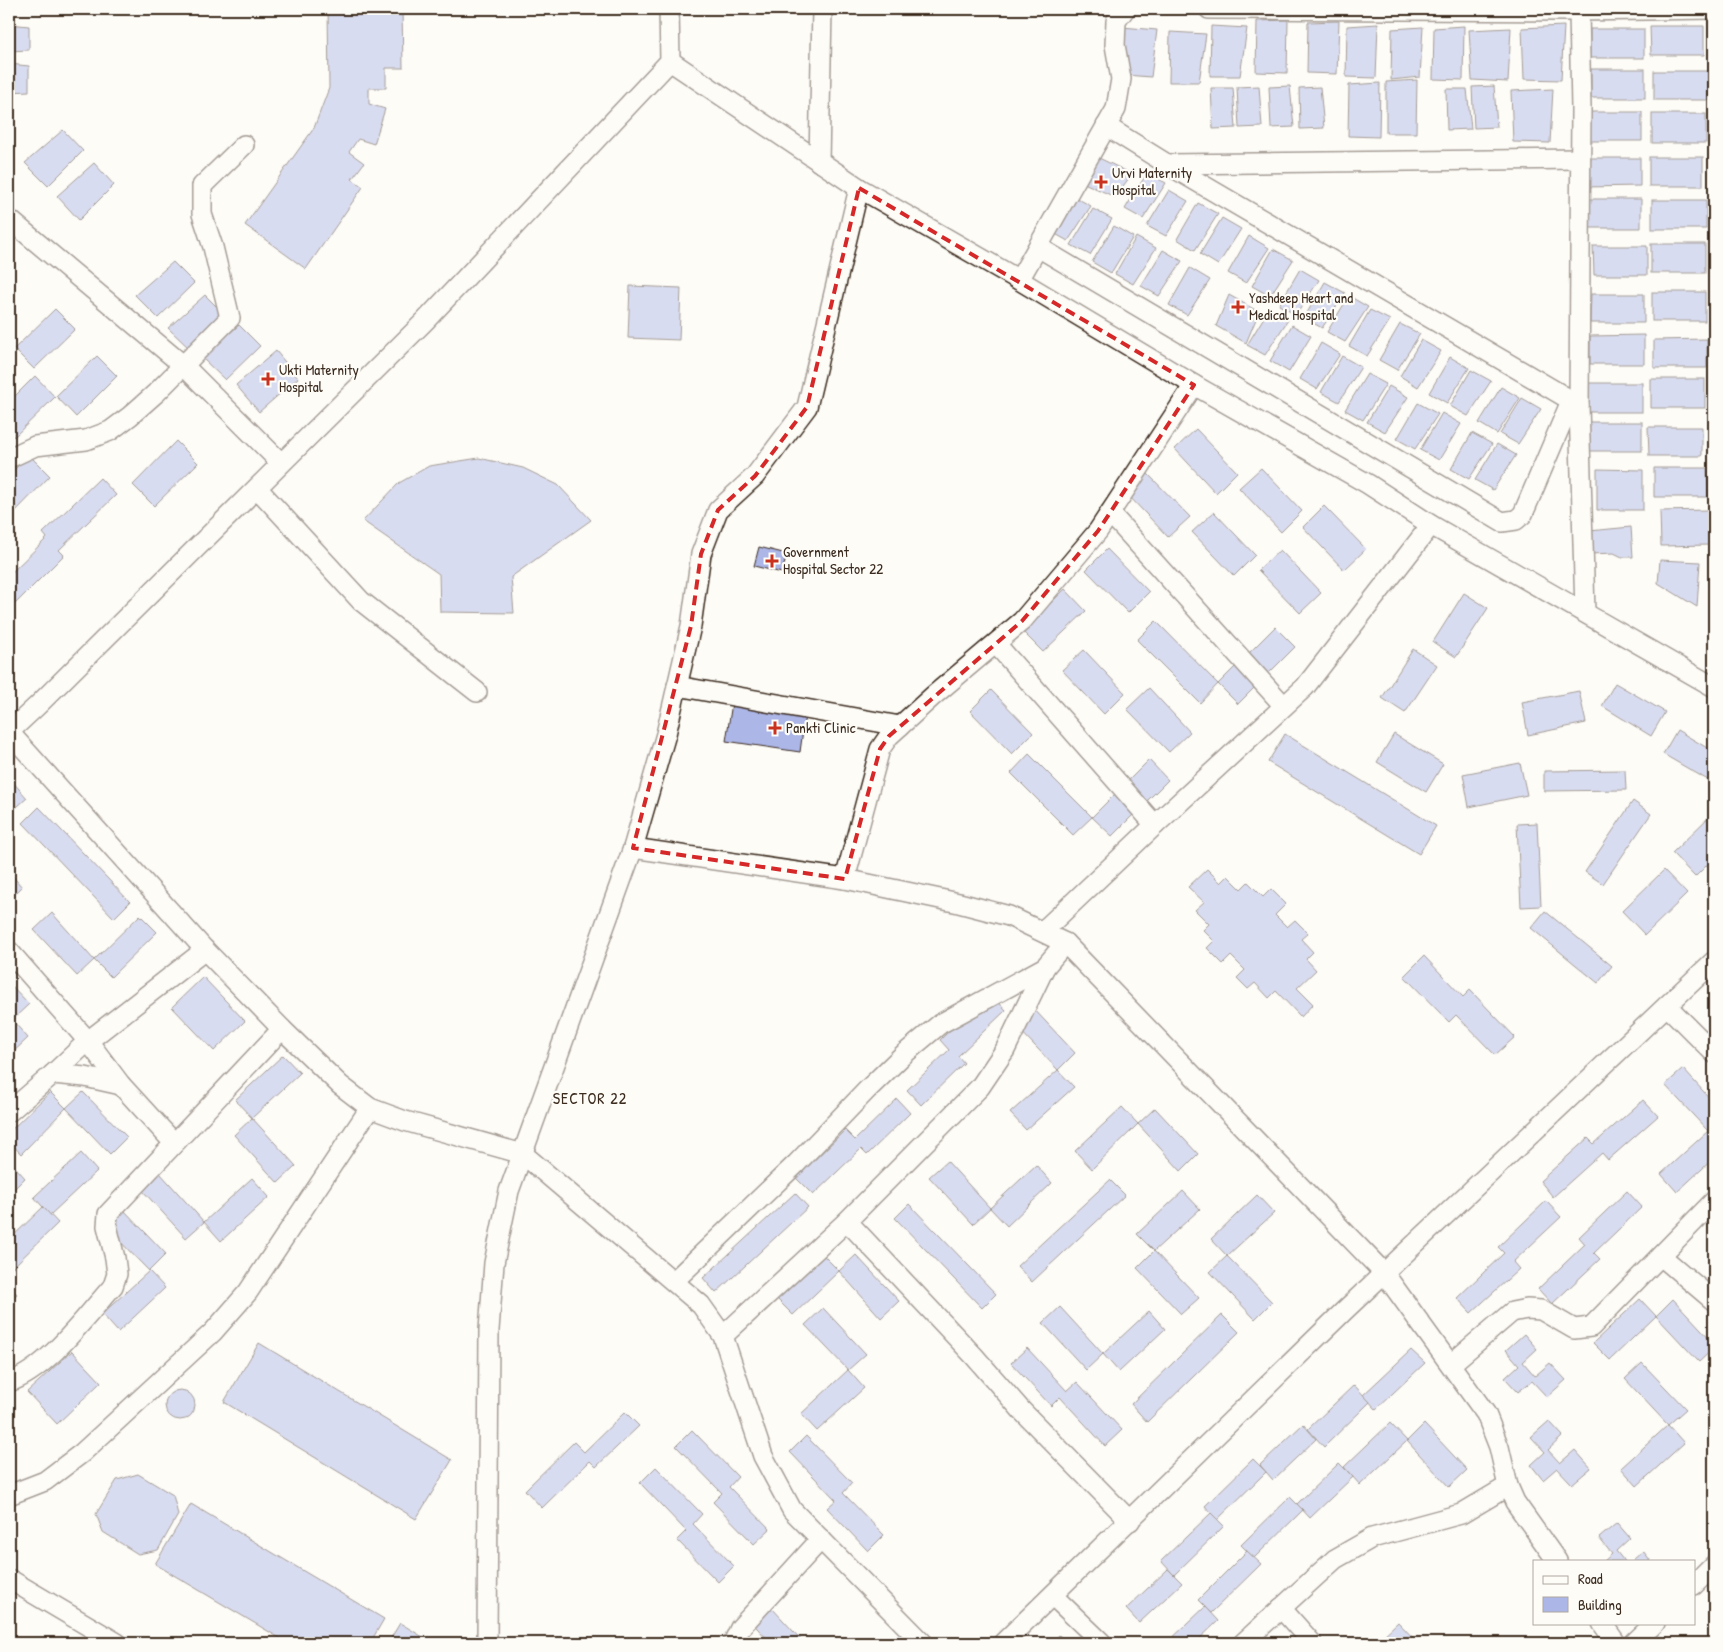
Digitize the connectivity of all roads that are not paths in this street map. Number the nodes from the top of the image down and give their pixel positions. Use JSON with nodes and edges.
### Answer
{"nodes":[{"id":1,"x":669,"y":9,"type":"edge"},
{"id":2,"x":822,"y":9,"type":"edge"},
{"id":3,"x":1125,"y":9,"type":"edge"},
{"id":4,"x":1209,"y":9,"type":"edge"},
{"id":5,"x":1714,"y":9,"type":"edge"},
{"id":6,"x":1579,"y":11,"type":"junction"},
{"id":7,"x":670,"y":61,"type":"junction"},
{"id":8,"x":1106,"y":126,"type":"junction"},
{"id":9,"x":244,"y":145,"type":"dead end"},
{"id":10,"x":1579,"y":159,"type":"junction"},
{"id":11,"x":819,"y":162,"type":"junction"},
{"id":12,"x":1167,"y":164,"type":"junction"},
{"id":13,"x":859,"y":188,"type":"junction"},
{"id":14,"x":9,"y":219,"type":"edge"},
{"id":15,"x":1038,"y":247,"type":"junction"},
{"id":16,"x":1019,"y":280,"type":"junction"},
{"id":17,"x":184,"y":366,"type":"junction"},
{"id":18,"x":1194,"y":386,"type":"junction"},
{"id":19,"x":1575,"y":403,"type":"junction"},
{"id":20,"x":9,"y":458,"type":"edge"},
{"id":21,"x":281,"y":463,"type":"junction"},
{"id":22,"x":257,"y":488,"type":"junction"},
{"id":23,"x":1110,"y":513,"type":"junction"},
{"id":24,"x":1431,"y":525,"type":"junction"},
{"id":25,"x":1585,"y":612,"type":"junction"},
{"id":26,"x":996,"y":644,"type":"junction"},
{"id":27,"x":677,"y":686,"type":"junction"},
{"id":28,"x":1714,"y":687,"type":"edge"},
{"id":29,"x":477,"y":692,"type":"dead end"},
{"id":30,"x":1284,"y":706,"type":"junction"},
{"id":31,"x":900,"y":726,"type":"junction"},
{"id":32,"x":9,"y":732,"type":"edge"},
{"id":33,"x":1155,"y":825,"type":"junction"},
{"id":34,"x":633,"y":848,"type":"junction"},
{"id":35,"x":845,"y":879,"type":"junction"},
{"id":36,"x":1043,"y":931,"type":"junction"},
{"id":37,"x":1065,"y":943,"type":"junction"},
{"id":38,"x":9,"y":950,"type":"edge"},
{"id":39,"x":205,"y":950,"type":"junction"},
{"id":40,"x":1714,"y":961,"type":"edge"},
{"id":41,"x":1046,"y":967,"type":"junction"},
{"id":42,"x":1667,"y":1006,"type":"junction"},
{"id":43,"x":282,"y":1029,"type":"junction"},
{"id":44,"x":88,"y":1041,"type":"junction"},
{"id":45,"x":1714,"y":1053,"type":"edge"},
{"id":46,"x":53,"y":1074,"type":"junction"},
{"id":47,"x":120,"y":1085,"type":"junction"},
{"id":48,"x":370,"y":1108,"type":"junction"},
{"id":49,"x":9,"y":1112,"type":"edge"},
{"id":50,"x":174,"y":1143,"type":"junction"},
{"id":51,"x":523,"y":1154,"type":"junction"},
{"id":52,"x":1714,"y":1202,"type":"edge"},
{"id":53,"x":847,"y":1221,"type":"junction"},
{"id":54,"x":1661,"y":1256,"type":"junction"},
{"id":55,"x":1384,"y":1273,"type":"junction"},
{"id":56,"x":674,"y":1281,"type":"junction"},
{"id":57,"x":1714,"y":1301,"type":"edge"},
{"id":58,"x":723,"y":1336,"type":"junction"},
{"id":59,"x":1451,"y":1364,"type":"junction"},
{"id":60,"x":9,"y":1382,"type":"edge"},
{"id":61,"x":1508,"y":1486,"type":"junction"},
{"id":62,"x":9,"y":1495,"type":"edge"},
{"id":63,"x":1130,"y":1521,"type":"junction"},
{"id":64,"x":821,"y":1539,"type":"junction"},
{"id":65,"x":1556,"y":1560,"type":"edge"},
{"id":66,"x":1714,"y":1565,"type":"edge"},
{"id":67,"x":9,"y":1579,"type":"edge"},
{"id":68,"x":1696,"y":1582,"type":"edge"},
{"id":69,"x":1053,"y":1596,"type":"junction"},
{"id":70,"x":1281,"y":1608,"type":"junction"},
{"id":71,"x":1603,"y":1624,"type":"edge"},
{"id":72,"x":1654,"y":1624,"type":"edge"},
{"id":73,"x":117,"y":1643,"type":"edge"},
{"id":74,"x":487,"y":1643,"type":"edge"},
{"id":75,"x":733,"y":1643,"type":"edge"},
{"id":76,"x":923,"y":1643,"type":"edge"},
{"id":77,"x":1003,"y":1643,"type":"edge"},
{"id":78,"x":1102,"y":1643,"type":"edge"},
{"id":79,"x":1243,"y":1643,"type":"edge"},
{"id":80,"x":1312,"y":1643,"type":"edge"},
{"id":81,"x":1616,"y":1643,"type":"edge"},
{"id":82,"x":1634,"y":1643,"type":"edge"}],
"edges":[{"from":1,"to":7,"type":"street"},
{"from":2,"to":11,"type":"street"},
{"from":3,"to":8,"type":"street"},
{"from":4,"to":6,"type":"street"},
{"from":5,"to":6,"type":"street"},
{"from":6,"to":10,"type":"street"},
{"from":7,"to":11,"type":"street"},
{"from":7,"to":21,"type":"street"},
{"from":8,"to":12,"type":"street"},
{"from":8,"to":15,"type":"street"},
{"from":9,"to":17,"type":"street"},
{"from":10,"to":12,"type":"street"},
{"from":10,"to":19,"type":"street"},
{"from":11,"to":13,"type":"street"},
{"from":12,"to":19,"type":"street"},
{"from":13,"to":16,"type":"street"},
{"from":13,"to":27,"type":"street"},
{"from":14,"to":17,"type":"street"},
{"from":15,"to":16,"type":"street"},
{"from":15,"to":19,"type":"street"},
{"from":16,"to":18,"type":"street"},
{"from":17,"to":20,"type":"street"},
{"from":17,"to":21,"type":"street"},
{"from":18,"to":23,"type":"street"},
{"from":18,"to":24,"type":"street"},
{"from":19,"to":25,"type":"street"},
{"from":21,"to":22,"type":"street"},
{"from":22,"to":29,"type":"street"},
{"from":22,"to":32,"type":"street"},
{"from":23,"to":26,"type":"street"},
{"from":23,"to":30,"type":"street"},
{"from":24,"to":25,"type":"street"},
{"from":24,"to":30,"type":"street"},
{"from":25,"to":28,"type":"street"},
{"from":26,"to":31,"type":"street"},
{"from":26,"to":33,"type":"street"},
{"from":27,"to":31,"type":"street"},
{"from":27,"to":34,"type":"street"},
{"from":30,"to":33,"type":"street"},
{"from":31,"to":35,"type":"street"},
{"from":32,"to":39,"type":"street"},
{"from":33,"to":36,"type":"street"},
{"from":34,"to":35,"type":"street"},
{"from":34,"to":51,"type":"street"},
{"from":35,"to":36,"type":"street"},
{"from":36,"to":37,"type":"street"},
{"from":37,"to":41,"type":"street"},
{"from":37,"to":55,"type":"street"},
{"from":38,"to":44,"type":"street"},
{"from":39,"to":43,"type":"street"},
{"from":39,"to":44,"type":"street"},
{"from":40,"to":42,"type":"street"},
{"from":41,"to":53,"type":"street"},
{"from":41,"to":56,"type":"street"},
{"from":42,"to":45,"type":"street"},
{"from":42,"to":55,"type":"street"},
{"from":43,"to":48,"type":"street"},
{"from":43,"to":50,"type":"street"},
{"from":44,"to":46,"type":"street"},
{"from":44,"to":47,"type":"street"},
{"from":46,"to":47,"type":"street"},
{"from":46,"to":49,"type":"street"},
{"from":47,"to":50,"type":"street"},
{"from":48,"to":51,"type":"street"},
{"from":48,"to":62,"type":"street"},
{"from":50,"to":60,"type":"street"},
{"from":51,"to":56,"type":"street"},
{"from":51,"to":74,"type":"street"},
{"from":52,"to":54,"type":"street"},
{"from":53,"to":58,"type":"street"},
{"from":53,"to":63,"type":"street"},
{"from":54,"to":57,"type":"street"},
{"from":54,"to":59,"type":"street"},
{"from":55,"to":59,"type":"street"},
{"from":55,"to":63,"type":"street"},
{"from":56,"to":58,"type":"street"},
{"from":58,"to":64,"type":"street"},
{"from":59,"to":61,"type":"street"},
{"from":61,"to":65,"type":"street"},
{"from":61,"to":70,"type":"street"},
{"from":63,"to":69,"type":"street"},
{"from":64,"to":75,"type":"street"},
{"from":64,"to":76,"type":"street"},
{"from":66,"to":68,"type":"street"},
{"from":67,"to":73,"type":"street"},
{"from":69,"to":77,"type":"street"},
{"from":69,"to":78,"type":"street"},
{"from":70,"to":79,"type":"street"},
{"from":70,"to":80,"type":"street"},
{"from":71,"to":81,"type":"street"},
{"from":72,"to":82,"type":"street"}]}
